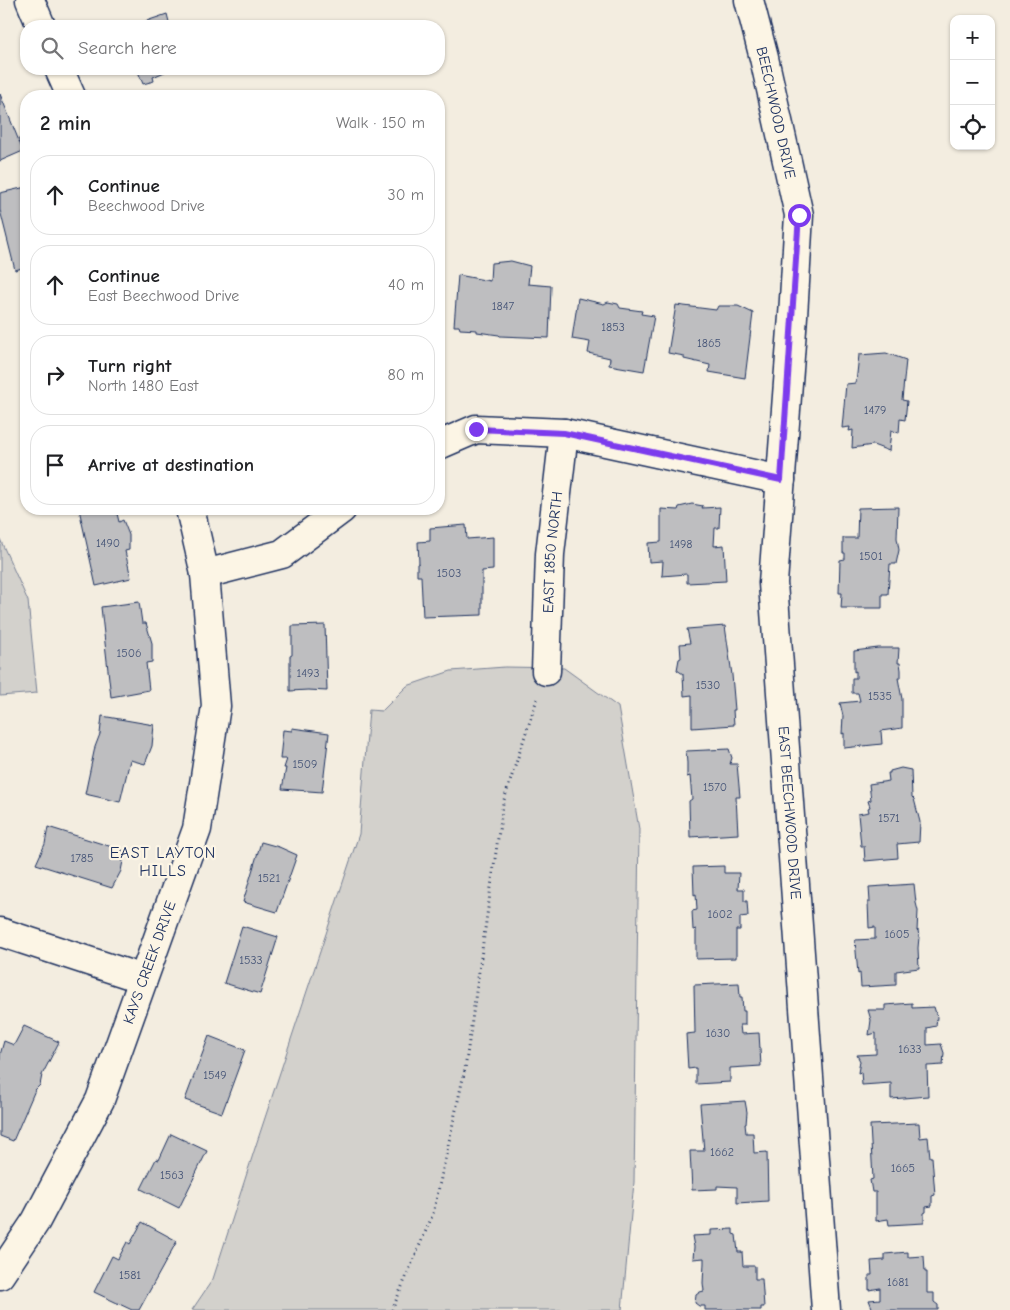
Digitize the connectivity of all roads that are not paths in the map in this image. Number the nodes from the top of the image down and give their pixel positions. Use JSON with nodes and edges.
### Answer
{"nodes":[{"id":1,"x":30,"y":0,"type":"edge"},
{"id":2,"x":749,"y":0,"type":"edge"},
{"id":3,"x":38,"y":20,"type":"edge"},
{"id":4,"x":62,"y":75,"type":"edge"},
{"id":5,"x":68,"y":90,"type":"edge"},
{"id":6,"x":793,"y":316,"type":"joint"},
{"id":7,"x":564,"y":433,"type":"junction"},
{"id":8,"x":445,"y":442,"type":"edge"},
{"id":9,"x":781,"y":480,"type":"junction"},
{"id":10,"x":191,"y":515,"type":"edge"},
{"id":11,"x":334,"y":515,"type":"edge"},
{"id":12,"x":205,"y":574,"type":"junction"},
{"id":13,"x":546,"y":671,"type":"road end"},
{"id":14,"x":0,"y":932,"type":"edge"},
{"id":15,"x":143,"y":979,"type":"junction"},
{"id":16,"x":0,"y":1275,"type":"edge"},
{"id":17,"x":826,"y":1310,"type":"edge"}],
"edges":[{"from":1,"to":3,"type":"street"},
{"from":2,"to":6,"type":"street","name":"BEECHWOOD DRIVE"},
{"from":4,"to":5,"type":"street"},
{"from":6,"to":9,"type":"street","name":"EAST BEECHWOOD DRIVE"},
{"from":7,"to":8,"type":"street"},
{"from":7,"to":9,"type":"street"},
{"from":7,"to":13,"type":"street","name":"EAST 1850 NORTH"},
{"from":9,"to":17,"type":"street","name":"EAST BEECHWOOD DRIVE"},
{"from":10,"to":12,"type":"street","name":"KAYS CREEK DRIVE"},
{"from":11,"to":12,"type":"street"},
{"from":12,"to":15,"type":"street","name":"KAYS CREEK DRIVE"},
{"from":14,"to":15,"type":"street"},
{"from":15,"to":16,"type":"street","name":"KAYS CREEK DRIVE"}]}
